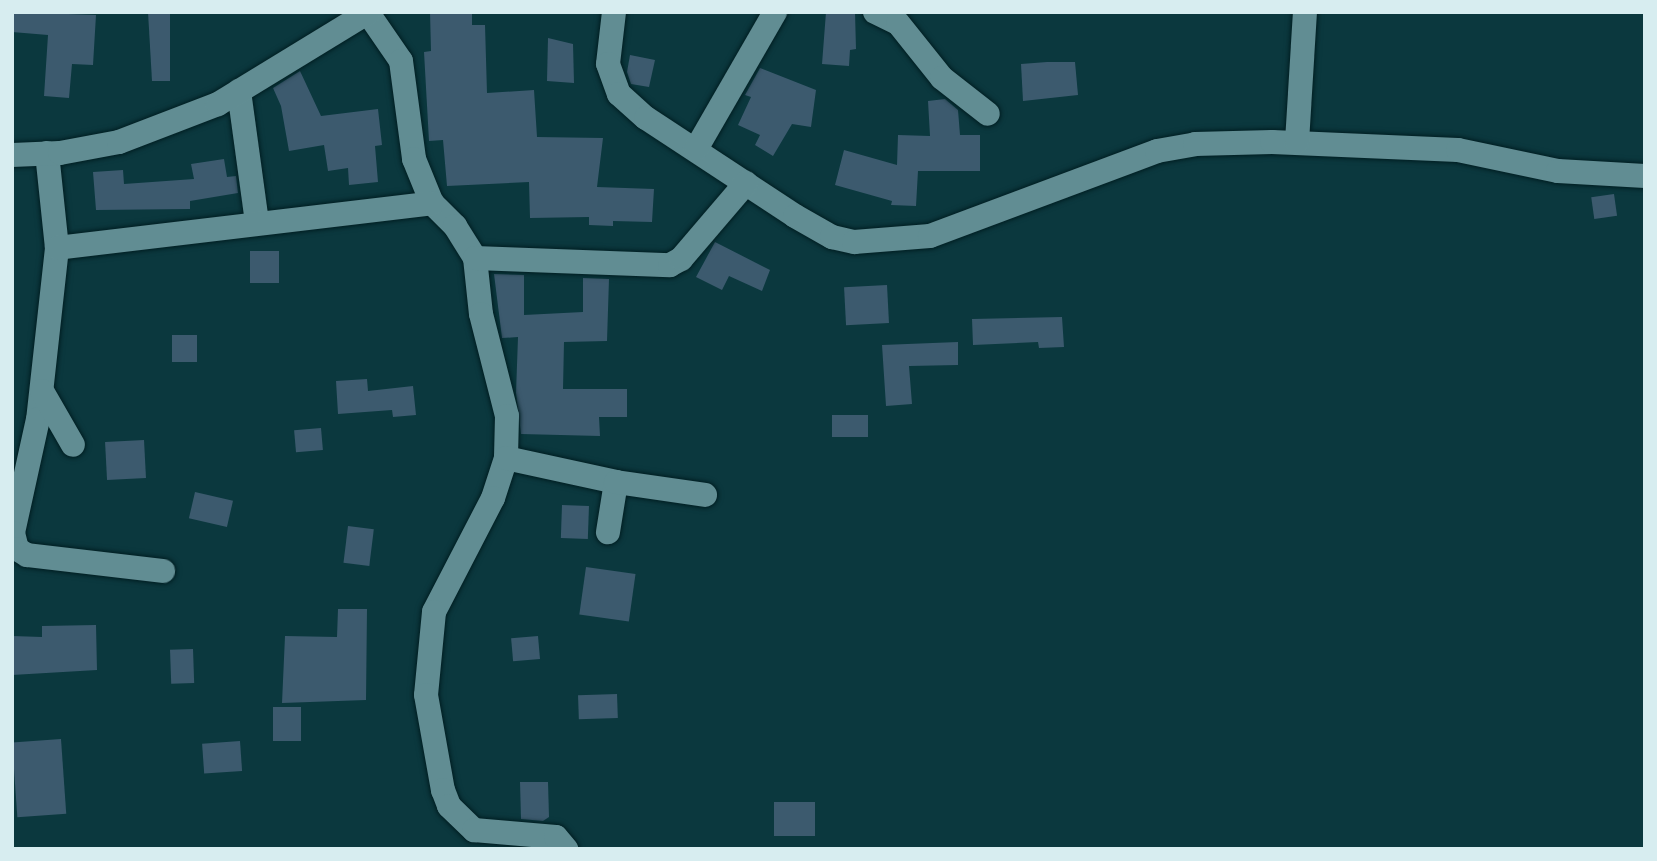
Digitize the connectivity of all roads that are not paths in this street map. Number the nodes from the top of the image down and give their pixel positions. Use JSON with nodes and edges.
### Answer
{"nodes":[{"id":1,"x":614,"y":12,"type":"edge"},
{"id":2,"x":775,"y":12,"type":"edge"},
{"id":3,"x":875,"y":12,"type":"edge"},
{"id":4,"x":1305,"y":12,"type":"edge"},
{"id":5,"x":368,"y":13,"type":"edge"},
{"id":6,"x":239,"y":91,"type":"junction"},
{"id":7,"x":988,"y":114,"type":"dead end"},
{"id":8,"x":1297,"y":142,"type":"junction"},
{"id":9,"x":696,"y":149,"type":"junction"},
{"id":10,"x":47,"y":153,"type":"junction"},
{"id":11,"x":12,"y":155,"type":"edge"},
{"id":12,"x":1645,"y":176,"type":"edge"},
{"id":13,"x":746,"y":183,"type":"junction"},
{"id":14,"x":432,"y":203,"type":"junction"},
{"id":15,"x":257,"y":222,"type":"junction"},
{"id":16,"x":57,"y":248,"type":"junction"},
{"id":17,"x":475,"y":258,"type":"junction"},
{"id":18,"x":42,"y":391,"type":"junction"},
{"id":19,"x":73,"y":445,"type":"dead end"},
{"id":20,"x":506,"y":458,"type":"junction"},
{"id":21,"x":616,"y":482,"type":"junction"},
{"id":22,"x":705,"y":495,"type":"dead end"},
{"id":23,"x":608,"y":532,"type":"dead end"},
{"id":24,"x":163,"y":571,"type":"dead end"},
{"id":25,"x":566,"y":849,"type":"edge"}],
"edges":[{"from":1,"to":9,"type":"street"},
{"from":2,"to":9,"type":"street"},
{"from":3,"to":7,"type":"street"},
{"from":4,"to":8,"type":"street"},
{"from":5,"to":6,"type":"street"},
{"from":5,"to":14,"type":"street"},
{"from":6,"to":10,"type":"street"},
{"from":6,"to":15,"type":"street"},
{"from":8,"to":12,"type":"street"},
{"from":8,"to":13,"type":"street"},
{"from":9,"to":13,"type":"street"},
{"from":10,"to":11,"type":"street"},
{"from":10,"to":16,"type":"street"},
{"from":13,"to":17,"type":"street"},
{"from":14,"to":15,"type":"street"},
{"from":14,"to":17,"type":"street"},
{"from":15,"to":16,"type":"street"},
{"from":16,"to":18,"type":"street"},
{"from":17,"to":20,"type":"street"},
{"from":18,"to":19,"type":"street"},
{"from":18,"to":24,"type":"street"},
{"from":20,"to":21,"type":"street"},
{"from":20,"to":25,"type":"street"},
{"from":21,"to":22,"type":"street"},
{"from":21,"to":23,"type":"street"}]}
